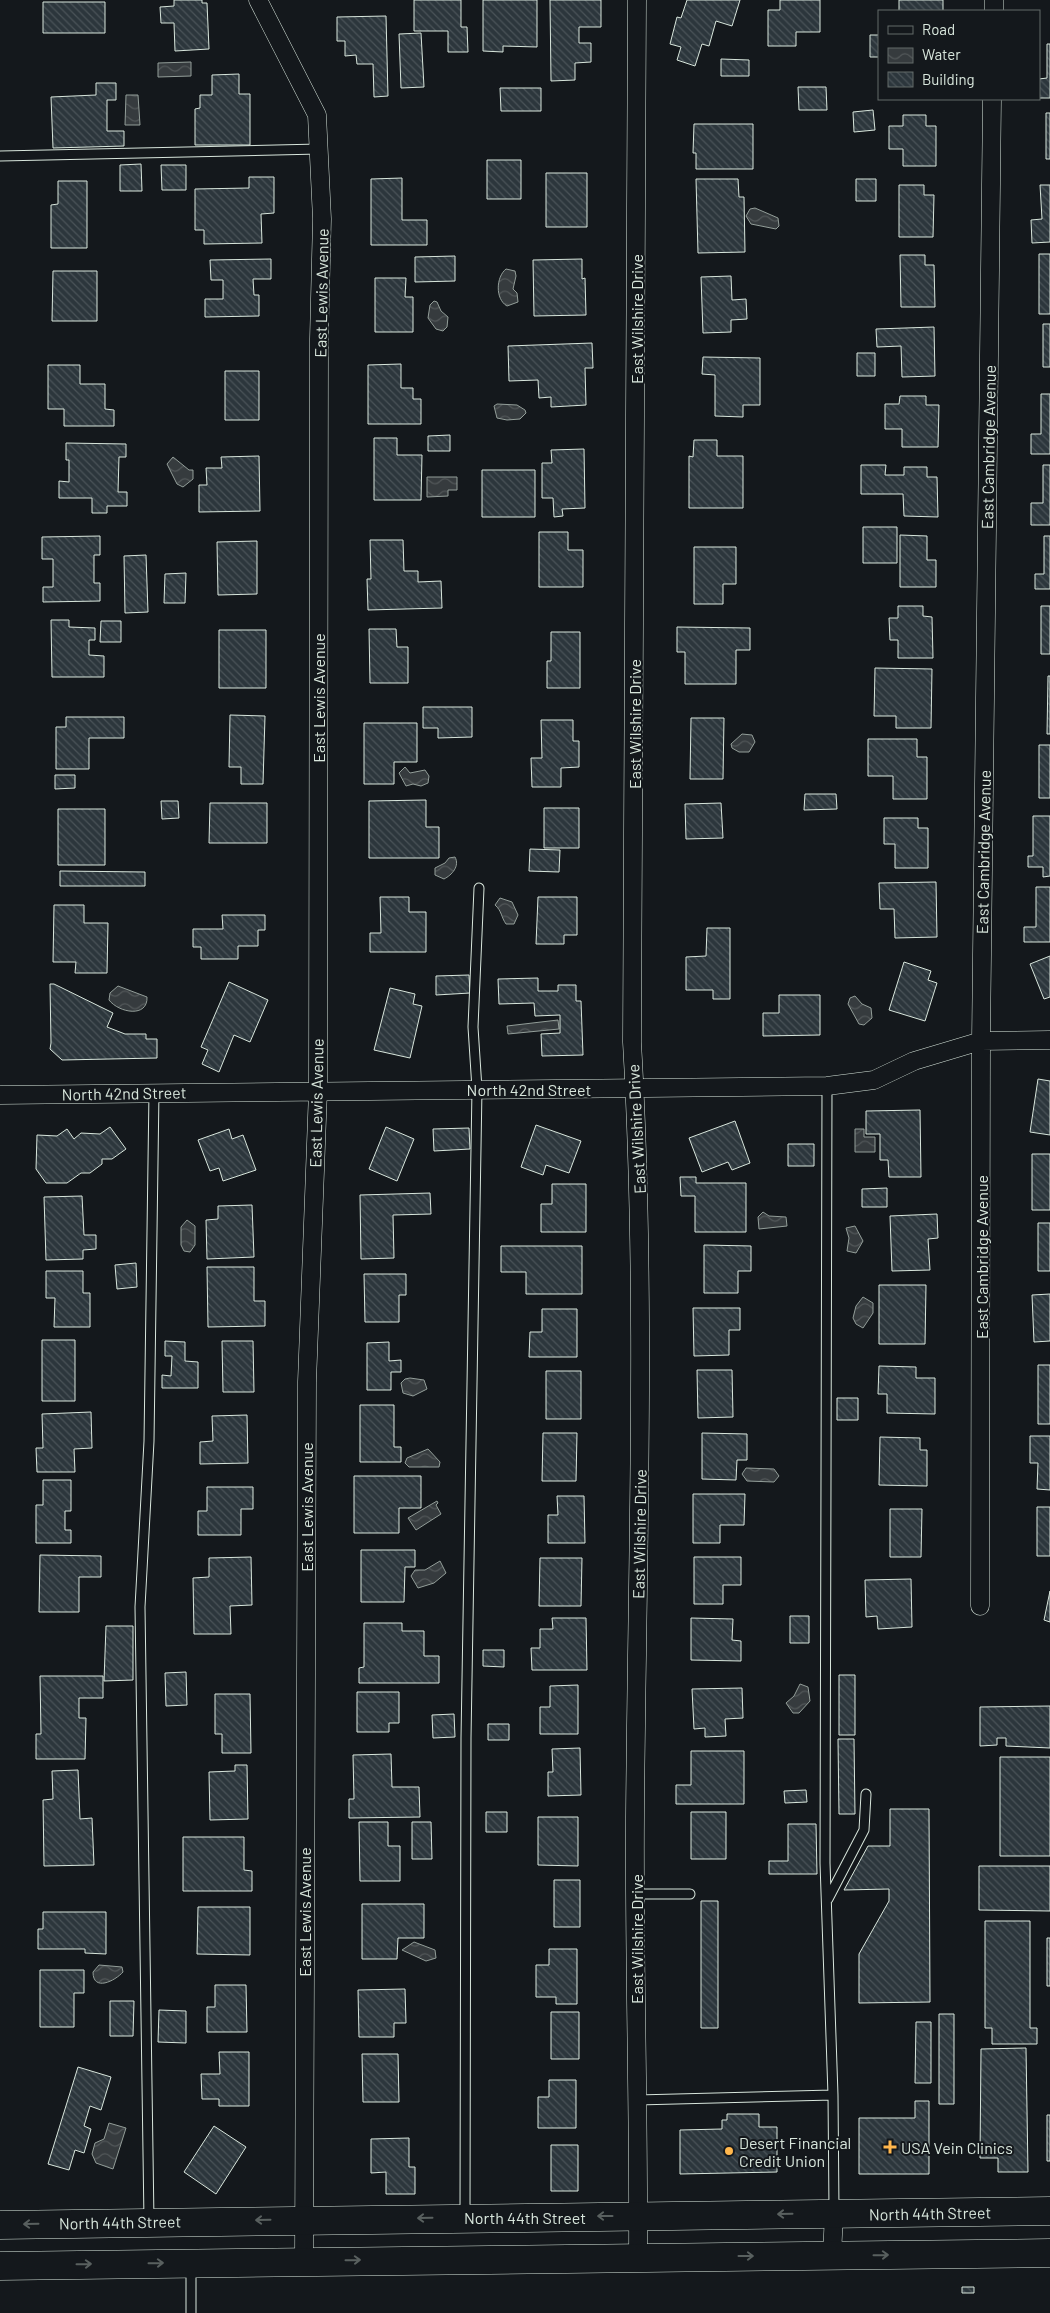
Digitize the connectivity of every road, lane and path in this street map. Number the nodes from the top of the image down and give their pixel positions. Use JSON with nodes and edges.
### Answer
{"nodes":[{"id":1,"x":258,"y":0,"type":"edge"},
{"id":2,"x":638,"y":0,"type":"edge"},
{"id":3,"x":992,"y":100,"type":"edge"},
{"id":4,"x":319,"y":149,"type":"junction"},
{"id":5,"x":0,"y":156,"type":"edge"},
{"id":6,"x":479,"y":888,"type":"dead end"},
{"id":7,"x":1050,"y":1040,"type":"edge"},
{"id":8,"x":981,"y":1041,"type":"junction"},
{"id":9,"x":827,"y":1086,"type":"junction"},
{"id":10,"x":477,"y":1089,"type":"junction"},
{"id":11,"x":635,"y":1089,"type":"junction"},
{"id":12,"x":318,"y":1091,"type":"junction"},
{"id":13,"x":154,"y":1092,"type":"junction"},
{"id":14,"x":0,"y":1095,"type":"edge"},
{"id":15,"x":980,"y":1606,"type":"dead end"},
{"id":16,"x":866,"y":1794,"type":"dead end"},
{"id":17,"x":636,"y":1894,"type":"junction"},
{"id":18,"x":690,"y":1894,"type":"dead end"},
{"id":19,"x":828,"y":1899,"type":"junction"},
{"id":20,"x":833,"y":2095,"type":"junction"},
{"id":21,"x":637,"y":2100,"type":"junction"},
{"id":22,"x":1050,"y":2211,"type":"edge"},
{"id":23,"x":834,"y":2213,"type":"junction"},
{"id":24,"x":638,"y":2216,"type":"junction"},
{"id":25,"x":465,"y":2217,"type":"junction"},
{"id":26,"x":303,"y":2220,"type":"junction"},
{"id":27,"x":149,"y":2221,"type":"junction"},
{"id":28,"x":0,"y":2225,"type":"edge"},
{"id":29,"x":1050,"y":2253,"type":"edge"},
{"id":30,"x":832,"y":2256,"type":"junction"},
{"id":31,"x":638,"y":2257,"type":"junction"},
{"id":32,"x":304,"y":2261,"type":"junction"},
{"id":33,"x":191,"y":2263,"type":"junction"},
{"id":34,"x":0,"y":2266,"type":"edge"},
{"id":35,"x":191,"y":2313,"type":"edge"}],
"edges":[{"from":1,"to":4,"type":"street","name":"East Lewis Avenue"},
{"from":2,"to":11,"type":"street","name":"East Wilshire Drive"},
{"from":3,"to":8,"type":"street","name":"East Cambridge Avenue"},
{"from":4,"to":5,"type":"lane"},
{"from":4,"to":12,"type":"street","name":"East Lewis Avenue"},
{"from":6,"to":10,"type":"lane"},
{"from":7,"to":8,"type":"street","name":"North 42nd Street"},
{"from":8,"to":9,"type":"street","name":"North 42nd Street"},
{"from":8,"to":15,"type":"street","name":"East Cambridge Avenue"},
{"from":9,"to":11,"type":"street","name":"North 42nd Street"},
{"from":9,"to":19,"type":"lane"},
{"from":10,"to":11,"type":"street","name":"North 42nd Street"},
{"from":10,"to":12,"type":"street","name":"North 42nd Street"},
{"from":10,"to":25,"type":"lane"},
{"from":11,"to":17,"type":"street","name":"East Wilshire Drive"},
{"from":12,"to":13,"type":"street","name":"North 42nd Street"},
{"from":12,"to":26,"type":"street","name":"East Lewis Avenue"},
{"from":13,"to":14,"type":"street","name":"North 42nd Street"},
{"from":13,"to":27,"type":"lane"},
{"from":16,"to":19,"type":"lane"},
{"from":17,"to":18,"type":"lane"},
{"from":17,"to":21,"type":"street","name":"East Wilshire Drive"},
{"from":19,"to":20,"type":"lane"},
{"from":20,"to":21,"type":"lane"},
{"from":20,"to":23,"type":"lane"},
{"from":21,"to":24,"type":"street","name":"East Wilshire Drive"},
{"from":22,"to":23,"type":"main road","name":"North 44th Street"},
{"from":23,"to":24,"type":"main road","name":"North 44th Street","one_way":true},
{"from":23,"to":30,"type":"street"},
{"from":24,"to":25,"type":"main road","name":"North 44th Street","one_way":true},
{"from":24,"to":31,"type":"street","name":"East Wilshire Drive"},
{"from":25,"to":26,"type":"main road","name":"North 44th Street","one_way":true},
{"from":26,"to":27,"type":"main road","name":"North 44th Street","one_way":true},
{"from":26,"to":32,"type":"street","name":"East Lewis Avenue"},
{"from":27,"to":28,"type":"main road","name":"North 44th Street","one_way":true},
{"from":30,"to":29,"type":"main road","one_way":true},
{"from":31,"to":30,"type":"main road","one_way":true},
{"from":32,"to":31,"type":"main road","one_way":true},
{"from":32,"to":33,"type":"main road"},
{"from":34,"to":33,"type":"main road","one_way":true},
{"from":33,"to":35,"type":"lane"}]}
